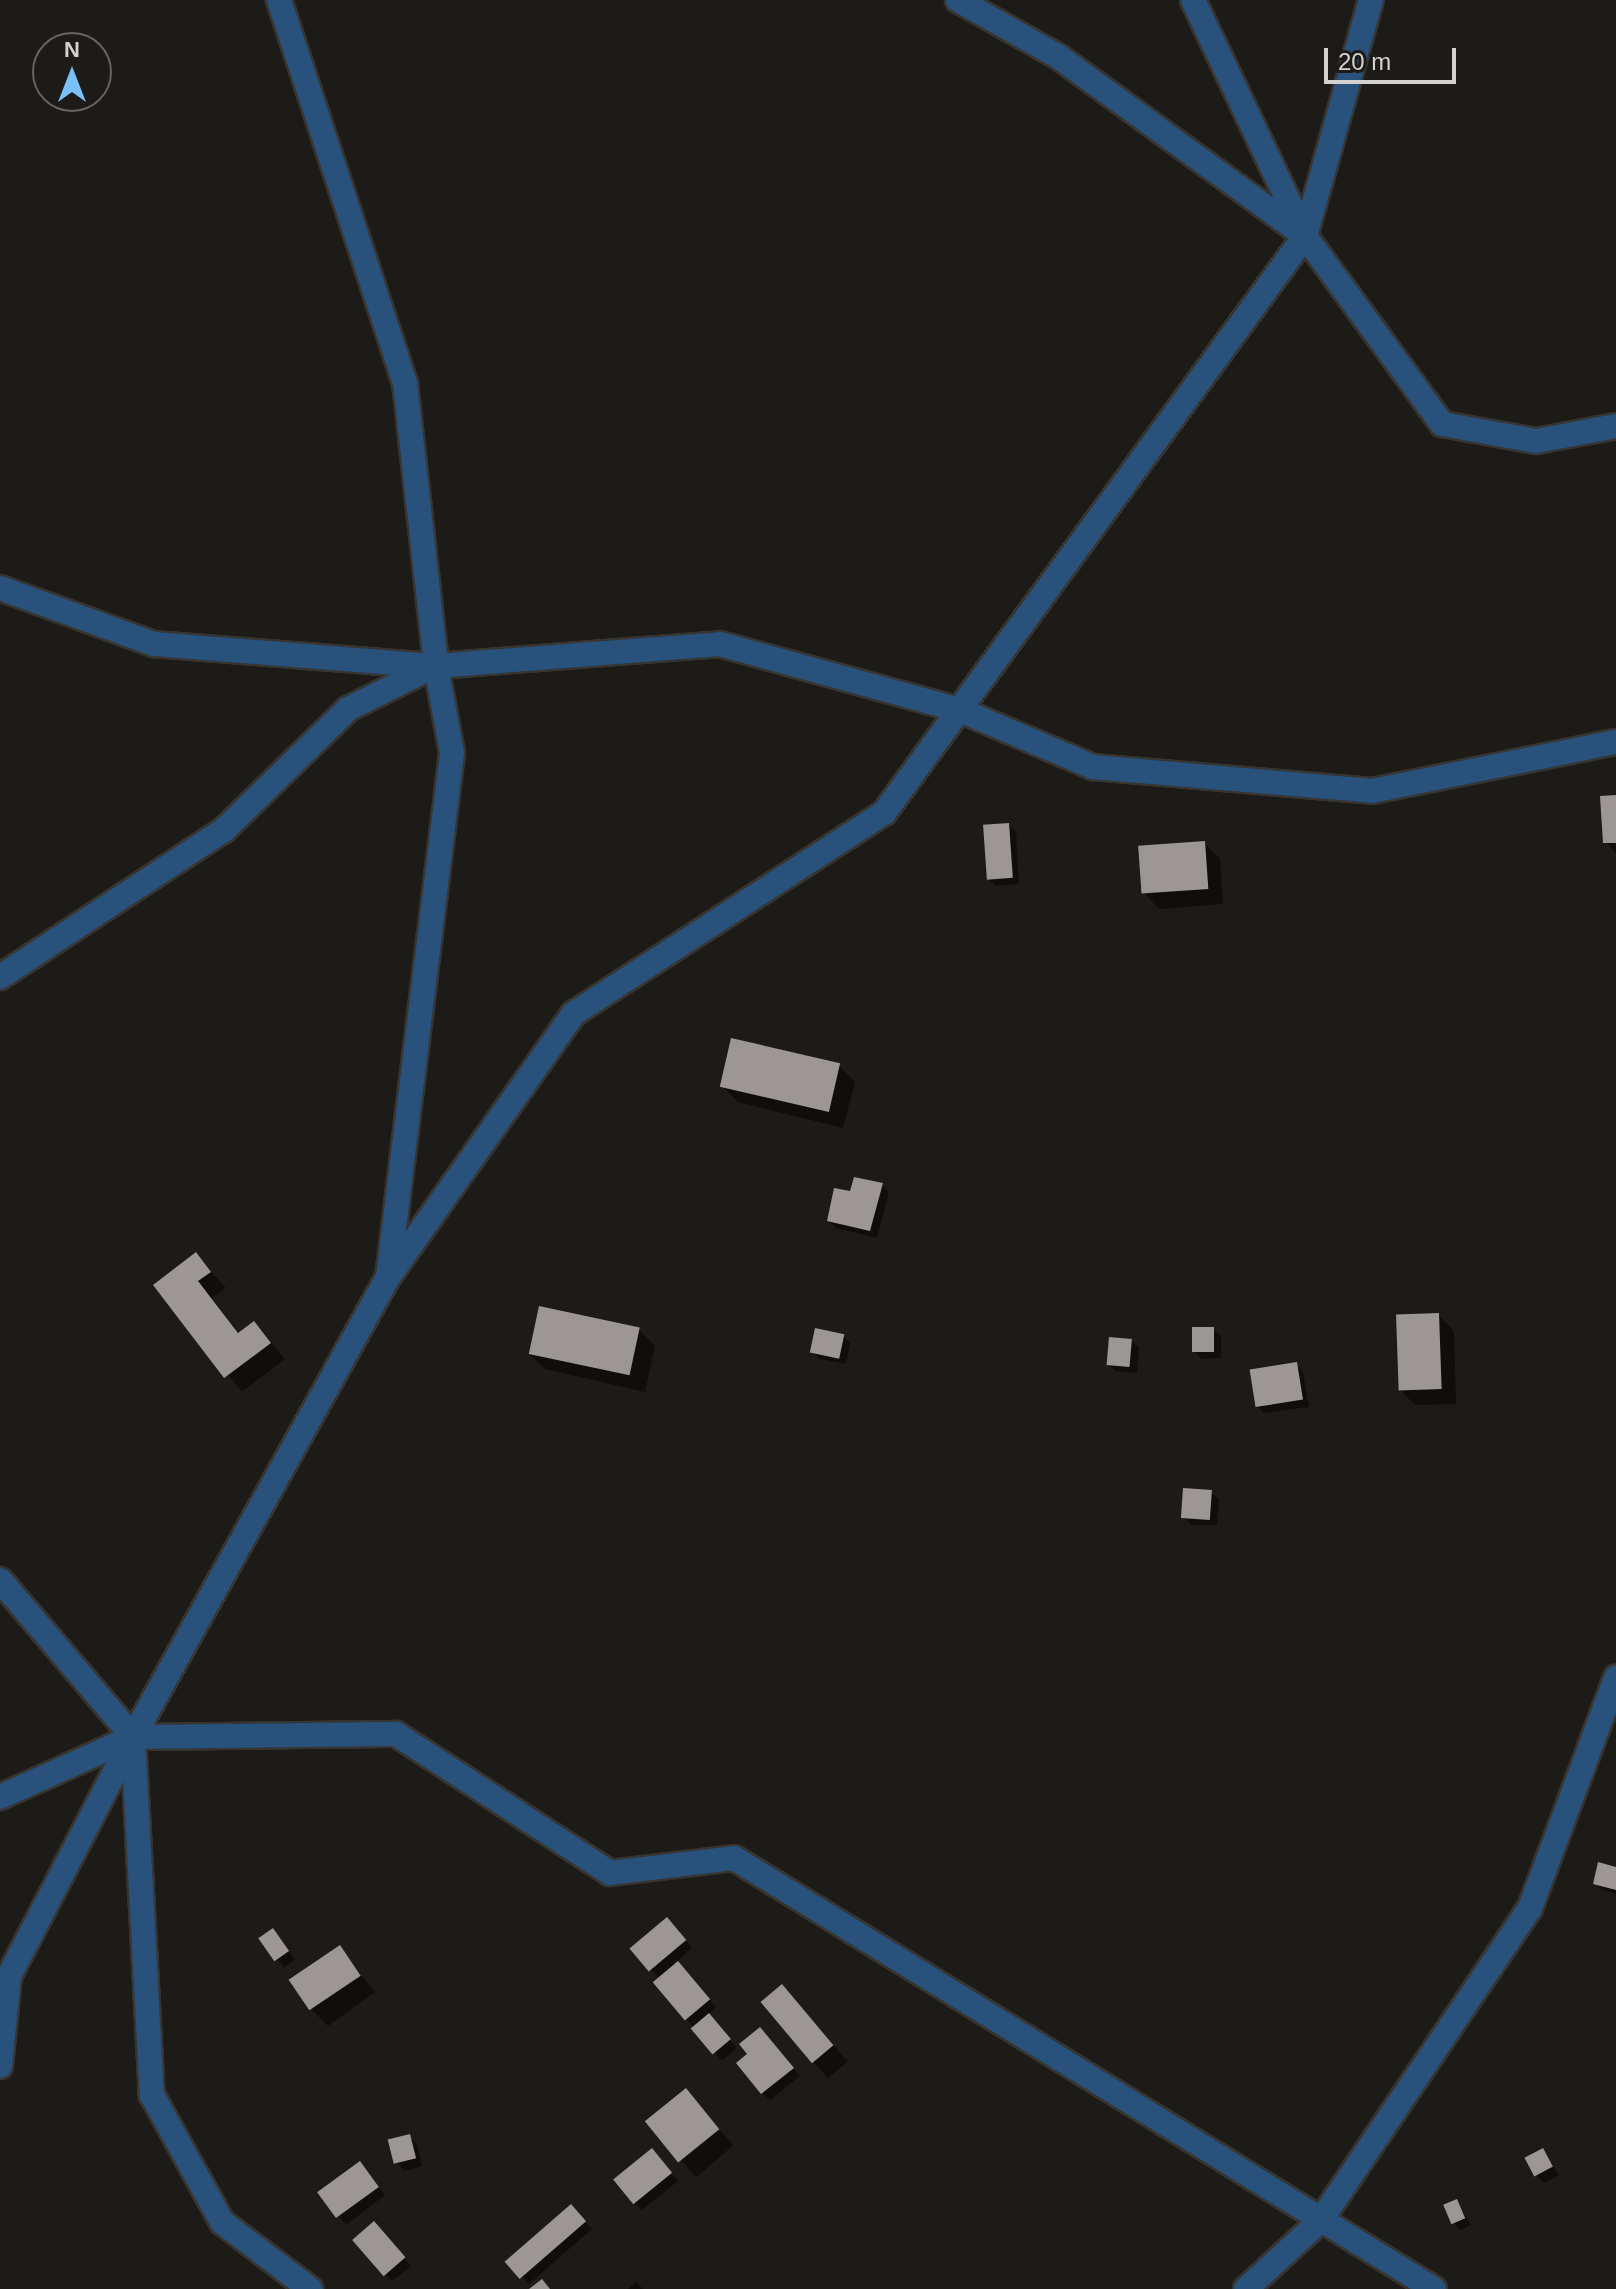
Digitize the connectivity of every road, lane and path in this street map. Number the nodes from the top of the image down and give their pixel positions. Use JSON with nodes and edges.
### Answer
{"nodes":[{"id":1,"x":279,"y":0,"type":"edge"},
{"id":2,"x":958,"y":0,"type":"edge"},
{"id":3,"x":1193,"y":0,"type":"edge"},
{"id":4,"x":1371,"y":0,"type":"edge"},
{"id":5,"x":1305,"y":236,"type":"junction"},
{"id":6,"x":1616,"y":426,"type":"edge"},
{"id":7,"x":0,"y":588,"type":"edge"},
{"id":8,"x":436,"y":666,"type":"junction"},
{"id":9,"x":960,"y":710,"type":"junction"},
{"id":10,"x":1616,"y":742,"type":"edge"},
{"id":11,"x":0,"y":977,"type":"edge"},
{"id":12,"x":387,"y":1279,"type":"junction"},
{"id":13,"x":0,"y":1580,"type":"edge"},
{"id":14,"x":1616,"y":1678,"type":"edge"},
{"id":15,"x":133,"y":1737,"type":"junction"},
{"id":16,"x":0,"y":1797,"type":"edge"},
{"id":17,"x":0,"y":2066,"type":"edge"},
{"id":18,"x":1321,"y":2220,"type":"junction"},
{"id":19,"x":310,"y":2289,"type":"edge"},
{"id":20,"x":1246,"y":2289,"type":"edge"},
{"id":21,"x":1434,"y":2289,"type":"edge"}],
"edges":[{"from":1,"to":8,"type":"street"},
{"from":2,"to":5,"type":"street"},
{"from":3,"to":5,"type":"street"},
{"from":4,"to":5,"type":"street"},
{"from":5,"to":6,"type":"street"},
{"from":5,"to":9,"type":"street"},
{"from":7,"to":8,"type":"street"},
{"from":8,"to":9,"type":"street"},
{"from":8,"to":11,"type":"street"},
{"from":8,"to":12,"type":"street"},
{"from":9,"to":10,"type":"street"},
{"from":9,"to":12,"type":"street"},
{"from":12,"to":15,"type":"street"},
{"from":13,"to":15,"type":"street"},
{"from":14,"to":18,"type":"street"},
{"from":15,"to":16,"type":"street"},
{"from":15,"to":17,"type":"street"},
{"from":15,"to":18,"type":"street"},
{"from":15,"to":19,"type":"street"},
{"from":18,"to":20,"type":"street"},
{"from":18,"to":21,"type":"street"}]}
